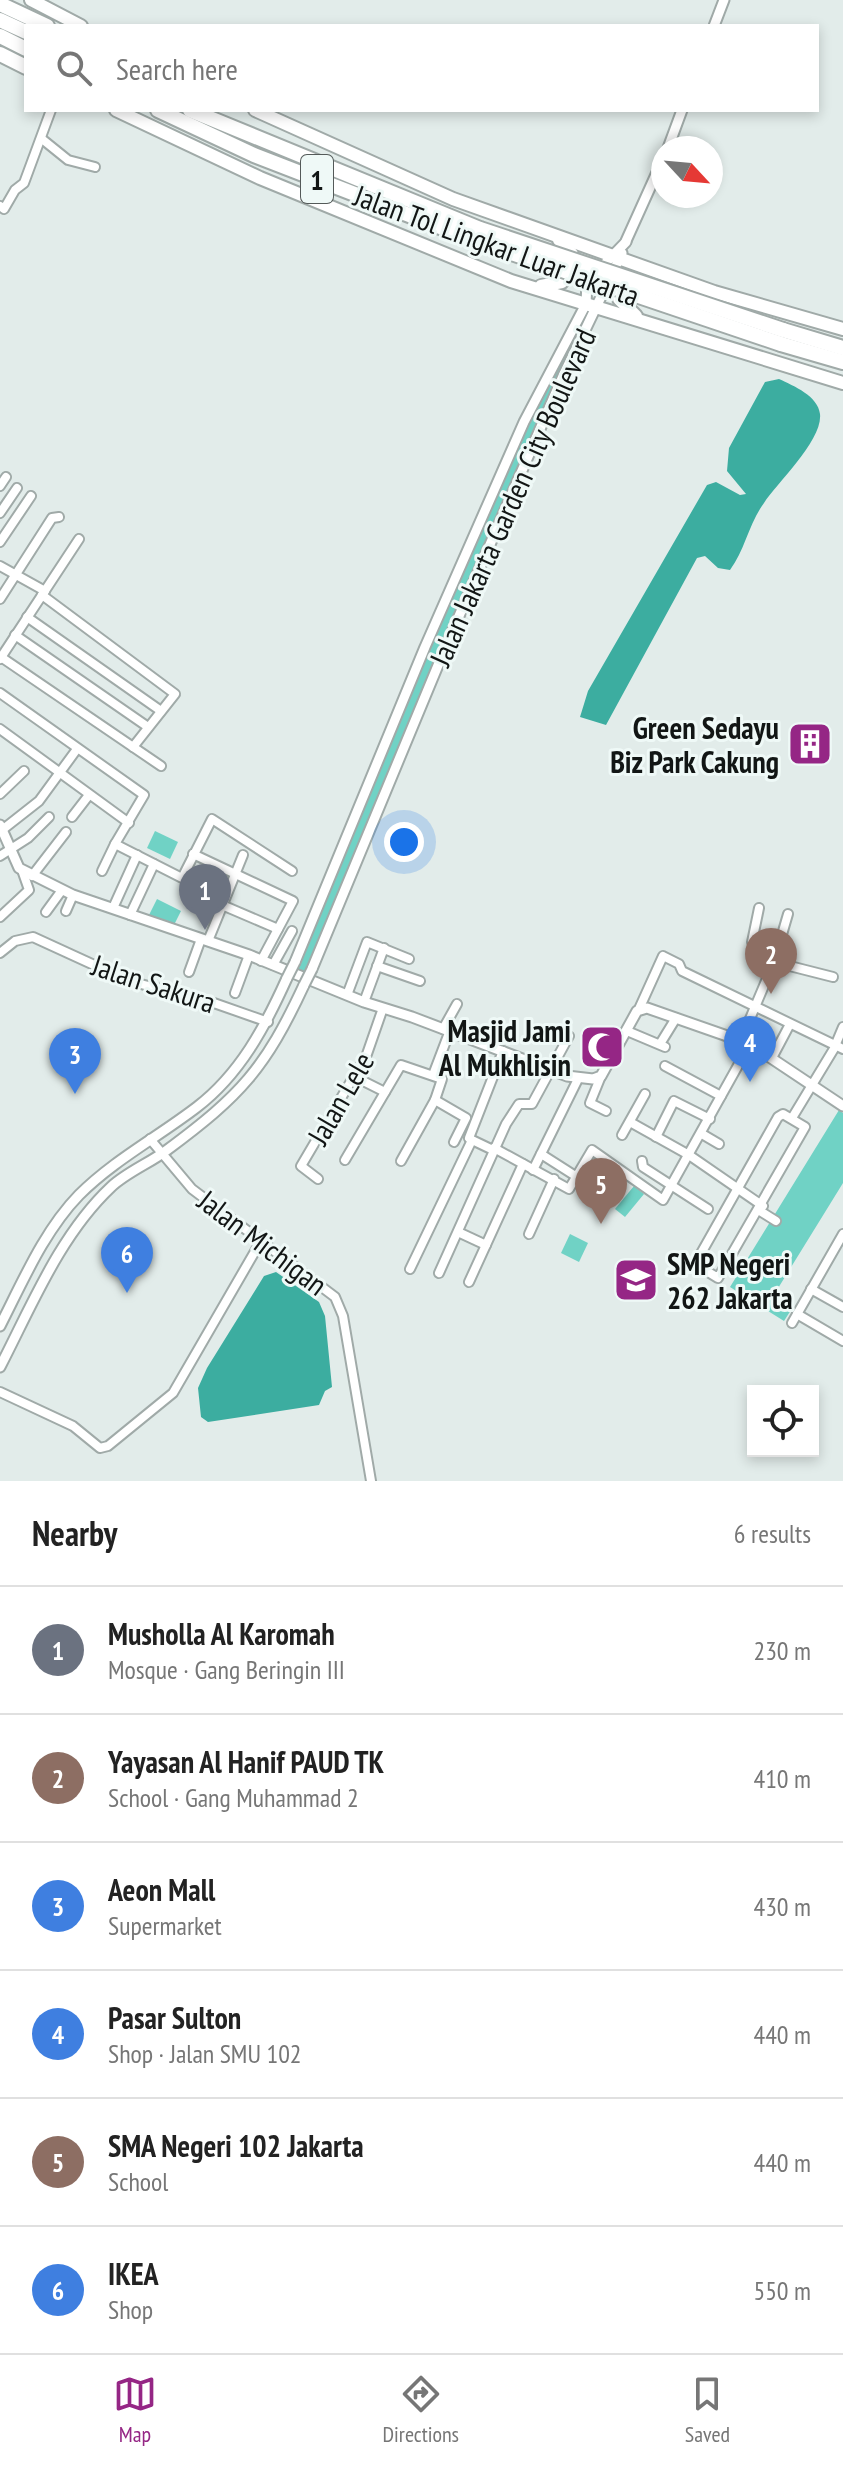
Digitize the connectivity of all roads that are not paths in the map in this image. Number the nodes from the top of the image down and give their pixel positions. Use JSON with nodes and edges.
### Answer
{"nodes":[{"id":1,"x":31,"y":0,"type":"edge"},
{"id":2,"x":724,"y":0,"type":"edge"},
{"id":3,"x":0,"y":4,"type":"edge"},
{"id":4,"x":0,"y":20,"type":"edge"},
{"id":5,"x":43,"y":24,"type":"edge"},
{"id":6,"x":77,"y":24,"type":"edge"},
{"id":7,"x":715,"y":24,"type":"edge"},
{"id":8,"x":24,"y":31,"type":"edge"},
{"id":9,"x":0,"y":36,"type":"edge"},
{"id":10,"x":24,"y":48,"type":"edge"},
{"id":11,"x":0,"y":54,"type":"edge"},
{"id":12,"x":0,"y":60,"type":"edge"},
{"id":13,"x":24,"y":68,"type":"edge"},
{"id":14,"x":24,"y":68,"type":"edge"},
{"id":15,"x":50,"y":112,"type":"edge"},
{"id":16,"x":120,"y":112,"type":"edge"},
{"id":17,"x":162,"y":112,"type":"edge"},
{"id":18,"x":195,"y":112,"type":"edge"},
{"id":19,"x":260,"y":112,"type":"edge"},
{"id":20,"x":681,"y":112,"type":"edge"},
{"id":21,"x":672,"y":136,"type":"edge"},
{"id":22,"x":42,"y":139,"type":"junction"},
{"id":23,"x":95,"y":167,"type":"dead end"},
{"id":24,"x":651,"y":186,"type":"edge"},
{"id":25,"x":0,"y":206,"type":"edge"},
{"id":26,"x":549,"y":233,"type":"junction"},
{"id":27,"x":480,"y":236,"type":"junction"},
{"id":28,"x":616,"y":257,"type":"junction"},
{"id":29,"x":668,"y":275,"type":"junction"},
{"id":30,"x":525,"y":286,"type":"junction"},
{"id":31,"x":591,"y":306,"type":"junction"},
{"id":32,"x":652,"y":326,"type":"junction"},
{"id":33,"x":843,"y":329,"type":"edge"},
{"id":34,"x":782,"y":337,"type":"junction"},
{"id":35,"x":843,"y":348,"type":"edge"},
{"id":36,"x":843,"y":362,"type":"edge"},
{"id":37,"x":843,"y":383,"type":"edge"},
{"id":38,"x":524,"y":422,"type":"junction"},
{"id":39,"x":540,"y":429,"type":"junction"},
{"id":40,"x":6,"y":477,"type":"dead end"},
{"id":41,"x":0,"y":486,"type":"edge"},
{"id":42,"x":17,"y":488,"type":"dead end"},
{"id":43,"x":31,"y":496,"type":"dead end"},
{"id":44,"x":0,"y":513,"type":"edge"},
{"id":45,"x":59,"y":517,"type":"dead end"},
{"id":46,"x":79,"y":539,"type":"dead end"},
{"id":47,"x":0,"y":542,"type":"edge"},
{"id":48,"x":0,"y":566,"type":"edge"},
{"id":49,"x":15,"y":574,"type":"junction"},
{"id":50,"x":44,"y":593,"type":"junction"},
{"id":51,"x":0,"y":599,"type":"edge"},
{"id":52,"x":439,"y":615,"type":"junction"},
{"id":53,"x":27,"y":617,"type":"junction"},
{"id":54,"x":455,"y":623,"type":"junction"},
{"id":55,"x":15,"y":635,"type":"junction"},
{"id":56,"x":1,"y":654,"type":"edge"},
{"id":57,"x":0,"y":693,"type":"edge"},
{"id":58,"x":161,"y":711,"type":"junction"},
{"id":59,"x":148,"y":727,"type":"junction"},
{"id":60,"x":0,"y":729,"type":"edge"},
{"id":61,"x":133,"y":747,"type":"junction"},
{"id":62,"x":77,"y":749,"type":"junction"},
{"id":63,"x":161,"y":766,"type":"dead end"},
{"id":64,"x":24,"y":771,"type":"dead end"},
{"id":65,"x":60,"y":775,"type":"junction"},
{"id":66,"x":0,"y":794,"type":"edge"},
{"id":67,"x":89,"y":795,"type":"junction"},
{"id":68,"x":49,"y":817,"type":"dead end"},
{"id":69,"x":72,"y":817,"type":"dead end"},
{"id":70,"x":129,"y":823,"type":"junction"},
{"id":71,"x":1,"y":828,"type":"edge"},
{"id":72,"x":66,"y":832,"type":"dead end"},
{"id":73,"x":115,"y":844,"type":"junction"},
{"id":74,"x":10,"y":850,"type":"junction"},
{"id":75,"x":193,"y":854,"type":"junction"},
{"id":76,"x":137,"y":855,"type":"junction"},
{"id":77,"x":243,"y":855,"type":"dead end"},
{"id":78,"x":0,"y":856,"type":"edge"},
{"id":79,"x":154,"y":864,"type":"junction"},
{"id":80,"x":22,"y":870,"type":"junction"},
{"id":81,"x":102,"y":871,"type":"dead end"},
{"id":82,"x":292,"y":871,"type":"dead end"},
{"id":83,"x":234,"y":872,"type":"junction"},
{"id":84,"x":32,"y":876,"type":"junction"},
{"id":85,"x":62,"y":890,"type":"junction"},
{"id":86,"x":73,"y":895,"type":"junction"},
{"id":87,"x":222,"y":905,"type":"junction"},
{"id":88,"x":113,"y":908,"type":"junction"},
{"id":89,"x":759,"y":908,"type":"dead end"},
{"id":90,"x":66,"y":911,"type":"dead end"},
{"id":91,"x":46,"y":912,"type":"dead end"},
{"id":92,"x":788,"y":914,"type":"dead end"},
{"id":93,"x":130,"y":915,"type":"junction"},
{"id":94,"x":0,"y":917,"type":"edge"},
{"id":95,"x":278,"y":929,"type":"junction"},
{"id":96,"x":292,"y":931,"type":"dead end"},
{"id":97,"x":205,"y":940,"type":"junction"},
{"id":98,"x":384,"y":948,"type":"junction"},
{"id":99,"x":777,"y":950,"type":"junction"},
{"id":100,"x":0,"y":953,"type":"edge"},
{"id":101,"x":249,"y":955,"type":"junction"},
{"id":102,"x":409,"y":959,"type":"dead end"},
{"id":103,"x":261,"y":961,"type":"junction"},
{"id":104,"x":774,"y":962,"type":"junction"},
{"id":105,"x":273,"y":965,"type":"junction"},
{"id":106,"x":377,"y":966,"type":"junction"},
{"id":107,"x":189,"y":972,"type":"dead end"},
{"id":108,"x":833,"y":977,"type":"dead end"},
{"id":109,"x":420,"y":981,"type":"dead end"},
{"id":110,"x":235,"y":993,"type":"dead end"},
{"id":111,"x":347,"y":995,"type":"junction"},
{"id":112,"x":364,"y":1002,"type":"junction"},
{"id":113,"x":457,"y":1004,"type":"dead end"},
{"id":114,"x":755,"y":1006,"type":"junction"},
{"id":115,"x":383,"y":1008,"type":"junction"},
{"id":116,"x":639,"y":1009,"type":"junction"},
{"id":117,"x":676,"y":1018,"type":"junction"},
{"id":118,"x":268,"y":1022,"type":"junction"},
{"id":119,"x":790,"y":1024,"type":"junction"},
{"id":120,"x":843,"y":1027,"type":"edge"},
{"id":121,"x":446,"y":1031,"type":"junction"},
{"id":122,"x":627,"y":1031,"type":"junction"},
{"id":123,"x":569,"y":1036,"type":"dead end"},
{"id":124,"x":745,"y":1042,"type":"junction"},
{"id":125,"x":838,"y":1047,"type":"edge"},
{"id":126,"x":503,"y":1051,"type":"junction"},
{"id":127,"x":772,"y":1058,"type":"junction"},
{"id":128,"x":665,"y":1066,"type":"dead end"},
{"id":129,"x":552,"y":1069,"type":"junction"},
{"id":130,"x":433,"y":1075,"type":"junction"},
{"id":131,"x":601,"y":1076,"type":"junction"},
{"id":132,"x":355,"y":1077,"type":"junction"},
{"id":133,"x":578,"y":1079,"type":"junction"},
{"id":134,"x":811,"y":1086,"type":"junction"},
{"id":135,"x":385,"y":1092,"type":"junction"},
{"id":136,"x":645,"y":1094,"type":"dead end"},
{"id":137,"x":721,"y":1096,"type":"junction"},
{"id":138,"x":435,"y":1100,"type":"junction"},
{"id":139,"x":842,"y":1102,"type":"edge"},
{"id":140,"x":606,"y":1111,"type":"dead end"},
{"id":141,"x":792,"y":1118,"type":"junction"},
{"id":142,"x":710,"y":1119,"type":"junction"},
{"id":143,"x":630,"y":1122,"type":"junction"},
{"id":144,"x":459,"y":1133,"type":"junction"},
{"id":145,"x":702,"y":1134,"type":"junction"},
{"id":146,"x":622,"y":1135,"type":"dead end"},
{"id":147,"x":656,"y":1137,"type":"junction"},
{"id":148,"x":150,"y":1139,"type":"junction"},
{"id":149,"x":470,"y":1139,"type":"junction"},
{"id":150,"x":454,"y":1142,"type":"dead end"},
{"id":151,"x":719,"y":1144,"type":"dead end"},
{"id":152,"x":494,"y":1149,"type":"junction"},
{"id":153,"x":541,"y":1154,"type":"junction"},
{"id":154,"x":160,"y":1155,"type":"junction"},
{"id":155,"x":689,"y":1155,"type":"junction"},
{"id":156,"x":345,"y":1160,"type":"dead end"},
{"id":157,"x":401,"y":1161,"type":"dead end"},
{"id":158,"x":642,"y":1161,"type":"dead end"},
{"id":159,"x":523,"y":1164,"type":"junction"},
{"id":160,"x":533,"y":1170,"type":"junction"},
{"id":161,"x":577,"y":1177,"type":"junction"},
{"id":162,"x":318,"y":1179,"type":"dead end"},
{"id":163,"x":554,"y":1179,"type":"junction"},
{"id":164,"x":672,"y":1184,"type":"junction"},
{"id":165,"x":738,"y":1187,"type":"junction"},
{"id":166,"x":761,"y":1208,"type":"junction"},
{"id":167,"x":708,"y":1209,"type":"dead end"},
{"id":168,"x":776,"y":1221,"type":"dead end"},
{"id":169,"x":458,"y":1232,"type":"junction"},
{"id":170,"x":529,"y":1234,"type":"dead end"},
{"id":171,"x":843,"y":1234,"type":"edge"},
{"id":172,"x":261,"y":1241,"type":"junction"},
{"id":173,"x":486,"y":1245,"type":"junction"},
{"id":174,"x":410,"y":1269,"type":"dead end"},
{"id":175,"x":439,"y":1273,"type":"dead end"},
{"id":176,"x":469,"y":1282,"type":"dead end"},
{"id":177,"x":811,"y":1289,"type":"junction"},
{"id":178,"x":843,"y":1307,"type":"edge"},
{"id":179,"x":0,"y":1326,"type":"edge"},
{"id":180,"x":843,"y":1341,"type":"edge"},
{"id":181,"x":0,"y":1367,"type":"edge"},
{"id":182,"x":0,"y":1392,"type":"edge"},
{"id":183,"x":371,"y":1481,"type":"edge"}],
"edges":[{"from":1,"to":6,"type":"highway"},
{"from":2,"to":7,"type":"street"},
{"from":3,"to":5,"type":"highway"},
{"from":4,"to":8,"type":"highway"},
{"from":9,"to":10,"type":"highway"},
{"from":11,"to":13,"type":"highway"},
{"from":12,"to":14,"type":"highway"},
{"from":15,"to":22,"type":"street"},
{"from":16,"to":30,"type":"highway"},
{"from":17,"to":27,"type":"highway","name":"Jalan Tol Lingkar Luar Jakarta","number":"1"},
{"from":18,"to":27,"type":"highway","name":"Jalan Tol Lingkar Luar Jakarta","number":"1"},
{"from":19,"to":26,"type":"highway"},
{"from":20,"to":21,"type":"street"},
{"from":22,"to":23,"type":"street"},
{"from":22,"to":25,"type":"street"},
{"from":24,"to":28,"type":"street","name":"Jalan Jakarta Garden City Boulevard"},
{"from":26,"to":28,"type":"highway"},
{"from":26,"to":30,"type":"highway"},
{"from":27,"to":34,"type":"highway","name":"Jalan Tol Lingkar Luar Jakarta","number":"1","bridge":true},
{"from":28,"to":29,"type":"highway"},
{"from":28,"to":31,"type":"street","name":"Jalan Jakarta Garden City Boulevard"},
{"from":28,"to":31,"type":"street","name":"Jalan Jakarta Garden City Boulevard"},
{"from":29,"to":32,"type":"highway"},
{"from":29,"to":33,"type":"highway"},
{"from":30,"to":31,"type":"highway"},
{"from":31,"to":32,"type":"highway"},
{"from":31,"to":38,"type":"street","name":"Jalan Jakarta Garden City Boulevard"},
{"from":31,"to":39,"type":"street","name":"Jalan Jakarta Garden City Boulevard"},
{"from":32,"to":37,"type":"highway"},
{"from":34,"to":35,"type":"highway","name":"Jalan Tol Lingkar Luar Jakarta","number":"1"},
{"from":34,"to":36,"type":"highway","name":"Jalan Tol Lingkar Luar Jakarta","number":"1"},
{"from":38,"to":39,"type":"street"},
{"from":38,"to":52,"type":"street","name":"Jalan Jakarta Garden City Boulevard"},
{"from":39,"to":54,"type":"street","name":"Jalan Jakarta Garden City Boulevard"},
{"from":40,"to":41,"type":"street"},
{"from":42,"to":44,"type":"street"},
{"from":43,"to":47,"type":"street"},
{"from":45,"to":49,"type":"street"},
{"from":46,"to":50,"type":"street"},
{"from":48,"to":49,"type":"street"},
{"from":49,"to":50,"type":"street"},
{"from":49,"to":51,"type":"street"},
{"from":50,"to":53,"type":"street"},
{"from":50,"to":58,"type":"street"},
{"from":52,"to":54,"type":"street"},
{"from":52,"to":118,"type":"street","name":"Jalan Jakarta Garden City Boulevard","bridge":true},
{"from":53,"to":55,"type":"street"},
{"from":53,"to":58,"type":"street"},
{"from":54,"to":154,"type":"street","name":"Jalan Jakarta Garden City Boulevard","bridge":true},
{"from":55,"to":56,"type":"street"},
{"from":55,"to":59,"type":"street"},
{"from":56,"to":61,"type":"street"},
{"from":57,"to":62,"type":"street"},
{"from":58,"to":59,"type":"street"},
{"from":59,"to":61,"type":"street"},
{"from":60,"to":65,"type":"street"},
{"from":61,"to":63,"type":"street"},
{"from":62,"to":65,"type":"street"},
{"from":62,"to":70,"type":"street"},
{"from":64,"to":66,"type":"street"},
{"from":65,"to":67,"type":"street"},
{"from":65,"to":71,"type":"street"},
{"from":67,"to":69,"type":"street"},
{"from":67,"to":70,"type":"street"},
{"from":68,"to":74,"type":"street"},
{"from":70,"to":73,"type":"street"},
{"from":71,"to":74,"type":"street"},
{"from":72,"to":84,"type":"street"},
{"from":73,"to":76,"type":"street"},
{"from":73,"to":81,"type":"street"},
{"from":74,"to":78,"type":"street"},
{"from":74,"to":80,"type":"street"},
{"from":75,"to":79,"type":"street"},
{"from":75,"to":82,"type":"street"},
{"from":75,"to":83,"type":"street"},
{"from":76,"to":79,"type":"street"},
{"from":76,"to":88,"type":"street"},
{"from":77,"to":83,"type":"street"},
{"from":79,"to":93,"type":"street"},
{"from":80,"to":84,"type":"street"},
{"from":80,"to":94,"type":"street"},
{"from":83,"to":87,"type":"street"},
{"from":83,"to":95,"type":"street"},
{"from":84,"to":85,"type":"street"},
{"from":85,"to":86,"type":"street"},
{"from":85,"to":91,"type":"street"},
{"from":86,"to":88,"type":"street"},
{"from":86,"to":90,"type":"street"},
{"from":87,"to":95,"type":"street"},
{"from":87,"to":97,"type":"street"},
{"from":88,"to":93,"type":"street"},
{"from":89,"to":99,"type":"street"},
{"from":92,"to":99,"type":"street"},
{"from":93,"to":97,"type":"street"},
{"from":95,"to":103,"type":"street"},
{"from":96,"to":105,"type":"street"},
{"from":97,"to":101,"type":"street"},
{"from":97,"to":107,"type":"street"},
{"from":98,"to":102,"type":"street"},
{"from":98,"to":106,"type":"street"},
{"from":98,"to":111,"type":"street"},
{"from":99,"to":104,"type":"street"},
{"from":100,"to":118,"type":"street","name":"Jalan Sakura"},
{"from":101,"to":103,"type":"street"},
{"from":101,"to":110,"type":"street"},
{"from":103,"to":105,"type":"street"},
{"from":104,"to":108,"type":"street"},
{"from":104,"to":114,"type":"street"},
{"from":105,"to":111,"type":"street"},
{"from":106,"to":109,"type":"street"},
{"from":106,"to":112,"type":"street"},
{"from":111,"to":112,"type":"street"},
{"from":112,"to":115,"type":"street"},
{"from":113,"to":121,"type":"street"},
{"from":114,"to":116,"type":"street"},
{"from":114,"to":119,"type":"street"},
{"from":114,"to":124,"type":"street"},
{"from":115,"to":121,"type":"street"},
{"from":115,"to":132,"type":"street","name":"Jalan Lele"},
{"from":116,"to":117,"type":"street"},
{"from":116,"to":122,"type":"street"},
{"from":117,"to":122,"type":"street"},
{"from":117,"to":124,"type":"street"},
{"from":118,"to":148,"type":"street","name":"Jalan Jakarta Garden City Boulevard"},
{"from":119,"to":125,"type":"street"},
{"from":119,"to":127,"type":"street"},
{"from":120,"to":125,"type":"street"},
{"from":121,"to":126,"type":"street"},
{"from":121,"to":130,"type":"street"},
{"from":122,"to":131,"type":"street"},
{"from":123,"to":129,"type":"street"},
{"from":124,"to":127,"type":"street"},
{"from":124,"to":137,"type":"street"},
{"from":125,"to":134,"type":"street"},
{"from":126,"to":129,"type":"street"},
{"from":126,"to":149,"type":"street"},
{"from":127,"to":134,"type":"street"},
{"from":128,"to":137,"type":"street"},
{"from":129,"to":133,"type":"street"},
{"from":129,"to":152,"type":"street"},
{"from":130,"to":135,"type":"street"},
{"from":130,"to":138,"type":"street"},
{"from":131,"to":133,"type":"street"},
{"from":131,"to":140,"type":"street"},
{"from":132,"to":135,"type":"street"},
{"from":132,"to":162,"type":"street","name":"Jalan Lele"},
{"from":133,"to":153,"type":"street"},
{"from":134,"to":139,"type":"street"},
{"from":134,"to":141,"type":"street"},
{"from":135,"to":156,"type":"street"},
{"from":136,"to":143,"type":"street"},
{"from":137,"to":142,"type":"street"},
{"from":138,"to":144,"type":"street"},
{"from":138,"to":157,"type":"street"},
{"from":141,"to":165,"type":"street"},
{"from":141,"to":166,"type":"street"},
{"from":142,"to":145,"type":"street"},
{"from":142,"to":147,"type":"street"},
{"from":143,"to":146,"type":"street"},
{"from":143,"to":147,"type":"street"},
{"from":144,"to":149,"type":"street"},
{"from":144,"to":150,"type":"street"},
{"from":145,"to":151,"type":"street"},
{"from":145,"to":155,"type":"street"},
{"from":147,"to":155,"type":"street"},
{"from":148,"to":154,"type":"street","name":"Jalan Michigan"},
{"from":148,"to":179,"type":"street","name":"Jalan Jakarta Garden City Boulevard"},
{"from":149,"to":152,"type":"street"},
{"from":149,"to":174,"type":"street"},
{"from":152,"to":159,"type":"street"},
{"from":152,"to":169,"type":"street"},
{"from":153,"to":160,"type":"street"},
{"from":153,"to":161,"type":"street"},
{"from":154,"to":172,"type":"street","name":"Jalan Michigan"},
{"from":154,"to":181,"type":"street","name":"Jalan Jakarta Garden City Boulevard"},
{"from":155,"to":164,"type":"street"},
{"from":155,"to":165,"type":"street"},
{"from":158,"to":164,"type":"street"},
{"from":159,"to":160,"type":"street"},
{"from":159,"to":173,"type":"street"},
{"from":160,"to":163,"type":"street"},
{"from":161,"to":163,"type":"street"},
{"from":161,"to":164,"type":"street"},
{"from":163,"to":170,"type":"street"},
{"from":164,"to":167,"type":"street"},
{"from":165,"to":166,"type":"street"},
{"from":165,"to":166,"type":"street"},
{"from":166,"to":168,"type":"street"},
{"from":169,"to":173,"type":"street"},
{"from":169,"to":175,"type":"street"},
{"from":171,"to":177,"type":"street"},
{"from":172,"to":182,"type":"street"},
{"from":172,"to":183,"type":"street","name":"Jalan Michigan"},
{"from":173,"to":176,"type":"street"},
{"from":177,"to":178,"type":"street"},
{"from":177,"to":180,"type":"street"}]}
